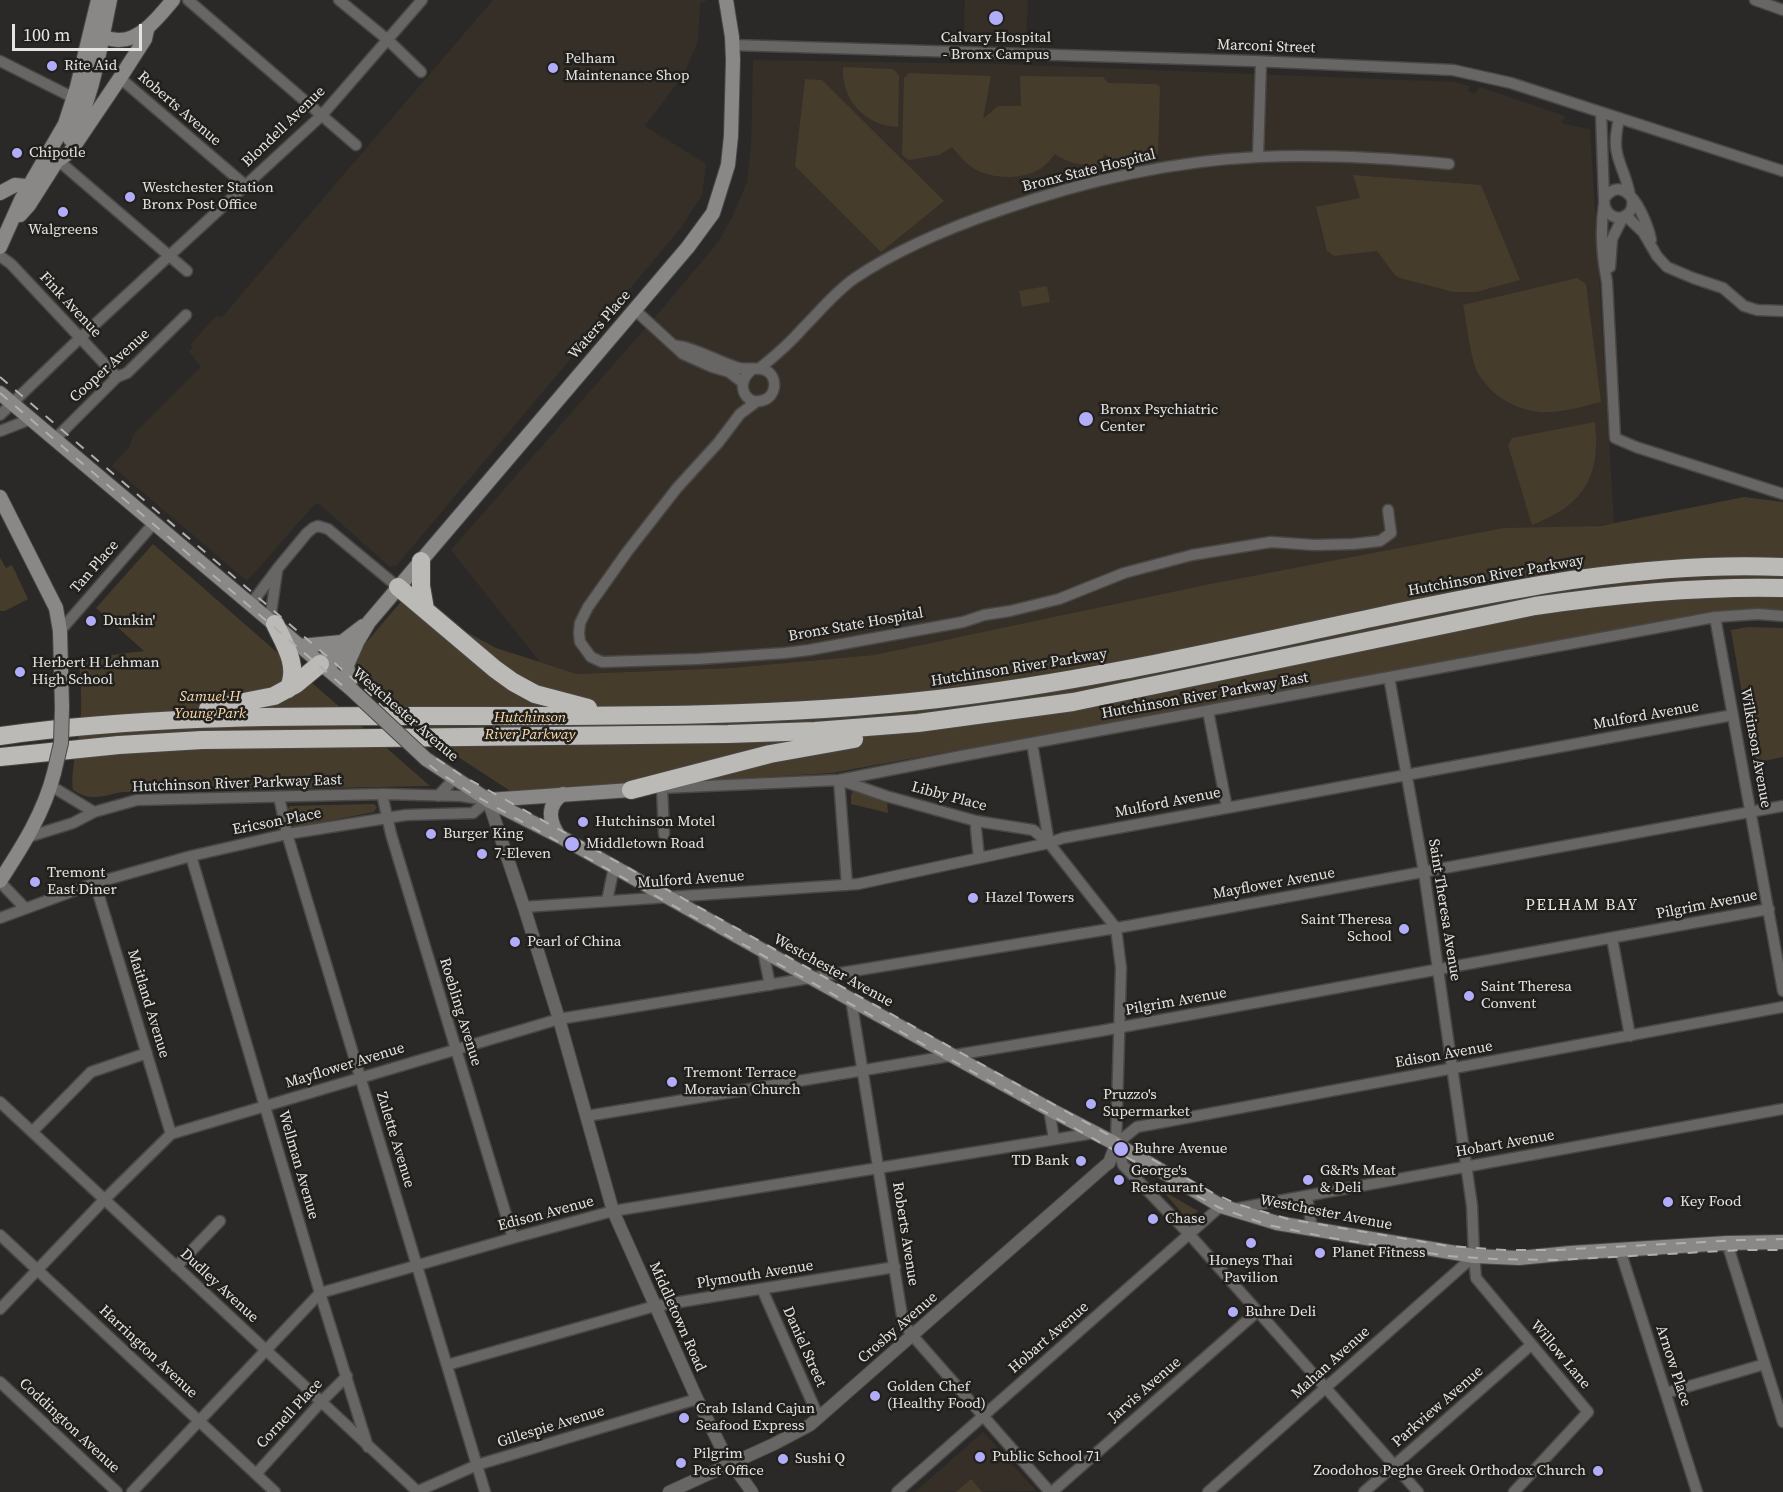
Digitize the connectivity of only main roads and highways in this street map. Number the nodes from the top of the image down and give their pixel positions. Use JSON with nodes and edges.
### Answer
{"nodes":[{"id":1,"x":98,"y":0,"type":"edge"},
{"id":2,"x":110,"y":0,"type":"edge"},
{"id":3,"x":173,"y":0,"type":"edge"},
{"id":4,"x":726,"y":0,"type":"edge"},
{"id":5,"x":147,"y":30,"type":"junction"},
{"id":6,"x":96,"y":35,"type":"junction"},
{"id":7,"x":57,"y":156,"type":"junction"},
{"id":8,"x":34,"y":187,"type":"junction"},
{"id":9,"x":0,"y":193,"type":"edge"},
{"id":10,"x":4,"y":225,"type":"edge"},
{"id":11,"x":0,"y":247,"type":"edge"},
{"id":12,"x":0,"y":393,"type":"edge"},
{"id":13,"x":0,"y":497,"type":"edge"},
{"id":14,"x":421,"y":561,"type":"junction"},
{"id":15,"x":1783,"y":567,"type":"edge"},
{"id":16,"x":398,"y":587,"type":"junction"},
{"id":17,"x":1753,"y":587,"type":"junction"},
{"id":18,"x":1783,"y":588,"type":"edge"},
{"id":19,"x":1783,"y":594,"type":"edge"},
{"id":20,"x":425,"y":609,"type":"junction"},
{"id":21,"x":272,"y":622,"type":"junction"},
{"id":22,"x":349,"y":643,"type":"junction"},
{"id":23,"x":300,"y":646,"type":"junction"},
{"id":24,"x":323,"y":666,"type":"junction"},
{"id":25,"x":288,"y":688,"type":"junction"},
{"id":26,"x":351,"y":689,"type":"junction"},
{"id":27,"x":607,"y":715,"type":"junction"},
{"id":28,"x":982,"y":715,"type":"junction"},
{"id":29,"x":144,"y":722,"type":"junction"},
{"id":30,"x":0,"y":736,"type":"edge"},
{"id":31,"x":0,"y":757,"type":"edge"},
{"id":32,"x":631,"y":790,"type":"joint"},
{"id":33,"x":563,"y":794,"type":"junction"},
{"id":34,"x":485,"y":803,"type":"junction"},
{"id":35,"x":559,"y":836,"type":"junction"},
{"id":36,"x":0,"y":882,"type":"edge"},
{"id":37,"x":1783,"y":1242,"type":"edge"}],
"edges":[{"from":1,"to":6,"type":"main road"},
{"from":2,"to":6,"type":"main road"},
{"from":3,"to":5,"type":"main road"},
{"from":4,"to":14,"type":"main road","name":"Waters Place"},
{"from":5,"to":6,"type":"main road"},
{"from":5,"to":7,"type":"main road"},
{"from":6,"to":7,"type":"main road"},
{"from":6,"to":7,"type":"main road"},
{"from":7,"to":8,"type":"main road"},
{"from":8,"to":9,"type":"main road"},
{"from":8,"to":10,"type":"main road"},
{"from":10,"to":11,"type":"main road"},
{"from":12,"to":21,"type":"main road","name":"Westchester Avenue"},
{"from":13,"to":36,"type":"main road","bridge":true},
{"from":14,"to":16,"type":"main road","name":"Waters Place"},
{"from":14,"to":20,"type":"highway"},
{"from":15,"to":27,"type":"highway","name":"Hutchinson River Parkway"},
{"from":16,"to":20,"type":"highway"},
{"from":16,"to":22,"type":"main road","name":"Waters Place"},
{"from":17,"to":18,"type":"highway"},
{"from":17,"to":19,"type":"highway"},
{"from":17,"to":28,"type":"highway"},
{"from":20,"to":27,"type":"highway"},
{"from":21,"to":23,"type":"main road","name":"Westchester Avenue"},
{"from":21,"to":25,"type":"highway"},
{"from":22,"to":23,"type":"main road"},
{"from":22,"to":24,"type":"main road","name":"Waters Place"},
{"from":22,"to":26,"type":"main road"},
{"from":23,"to":24,"type":"main road","name":"Westchester Avenue"},
{"from":24,"to":25,"type":"highway"},
{"from":24,"to":26,"type":"main road","name":"Westchester Avenue"},
{"from":25,"to":29,"type":"highway"},
{"from":26,"to":34,"type":"main road","name":"Westchester Avenue","bridge":true},
{"from":27,"to":29,"type":"highway","name":"Hutchinson River Parkway"},
{"from":28,"to":31,"type":"highway"},
{"from":28,"to":32,"type":"highway"},
{"from":29,"to":30,"type":"highway","name":"Hutchinson River Parkway"},
{"from":32,"to":33,"type":"main road"},
{"from":33,"to":34,"type":"main road"},
{"from":33,"to":35,"type":"main road"},
{"from":34,"to":35,"type":"main road","name":"Westchester Avenue"},
{"from":35,"to":37,"type":"main road","name":"Westchester Avenue"}]}
